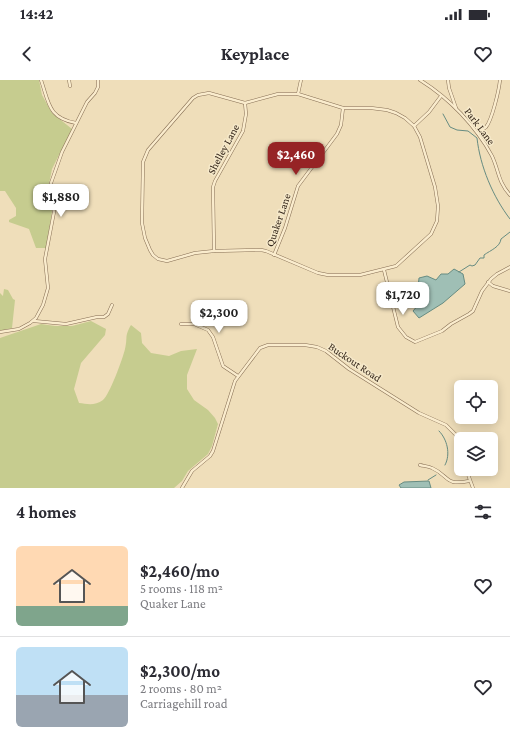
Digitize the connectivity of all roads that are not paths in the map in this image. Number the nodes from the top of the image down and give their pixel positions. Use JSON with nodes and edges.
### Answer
{"nodes":[{"id":1,"x":41,"y":80,"type":"edge"},
{"id":2,"x":69,"y":80,"type":"edge"},
{"id":3,"x":98,"y":80,"type":"edge"},
{"id":4,"x":301,"y":80,"type":"edge"},
{"id":5,"x":420,"y":80,"type":"edge"},
{"id":6,"x":448,"y":80,"type":"edge"},
{"id":7,"x":500,"y":80,"type":"edge"},
{"id":8,"x":70,"y":86,"type":"dead end"},
{"id":9,"x":298,"y":94,"type":"junction"},
{"id":10,"x":441,"y":96,"type":"junction"},
{"id":11,"x":245,"y":103,"type":"junction"},
{"id":12,"x":343,"y":108,"type":"junction"},
{"id":13,"x":456,"y":108,"type":"junction"},
{"id":14,"x":76,"y":124,"type":"junction"},
{"id":15,"x":414,"y":126,"type":"junction"},
{"id":16,"x":478,"y":133,"type":"junction"},
{"id":17,"x":510,"y":195,"type":"edge"},
{"id":18,"x":214,"y":251,"type":"junction"},
{"id":19,"x":274,"y":255,"type":"junction"},
{"id":20,"x":510,"y":267,"type":"edge"},
{"id":21,"x":384,"y":270,"type":"junction"},
{"id":22,"x":488,"y":282,"type":"junction"},
{"id":23,"x":510,"y":292,"type":"edge"},
{"id":24,"x":112,"y":304,"type":"dead end"},
{"id":25,"x":34,"y":321,"type":"junction"},
{"id":26,"x":181,"y":324,"type":"dead end"},
{"id":27,"x":0,"y":332,"type":"edge"},
{"id":28,"x":238,"y":376,"type":"junction"},
{"id":29,"x":454,"y":433,"type":"edge"},
{"id":30,"x":420,"y":465,"type":"dead end"},
{"id":31,"x":468,"y":476,"type":"edge"},
{"id":32,"x":469,"y":481,"type":"junction"},
{"id":33,"x":182,"y":488,"type":"edge"},
{"id":34,"x":473,"y":488,"type":"edge"}],
"edges":[{"from":1,"to":14,"type":"street"},
{"from":2,"to":8,"type":"street"},
{"from":3,"to":14,"type":"street"},
{"from":4,"to":9,"type":"street"},
{"from":5,"to":10,"type":"street","name":"Park Lane"},
{"from":6,"to":13,"type":"street"},
{"from":7,"to":16,"type":"street"},
{"from":9,"to":11,"type":"street"},
{"from":9,"to":12,"type":"street"},
{"from":10,"to":13,"type":"street","name":"Park Lane"},
{"from":10,"to":15,"type":"street"},
{"from":11,"to":18,"type":"street","name":"Shelley Lane"},
{"from":11,"to":18,"type":"street"},
{"from":12,"to":15,"type":"street"},
{"from":12,"to":19,"type":"street","name":"Quaker Lane"},
{"from":13,"to":16,"type":"street","name":"Park Lane"},
{"from":14,"to":25,"type":"street"},
{"from":15,"to":21,"type":"street"},
{"from":16,"to":17,"type":"street","name":"Park Lane"},
{"from":18,"to":19,"type":"street"},
{"from":19,"to":21,"type":"street"},
{"from":20,"to":22,"type":"street"},
{"from":21,"to":22,"type":"street"},
{"from":22,"to":23,"type":"street"},
{"from":24,"to":25,"type":"street"},
{"from":25,"to":27,"type":"street"},
{"from":26,"to":28,"type":"street"},
{"from":28,"to":29,"type":"street","name":"Buckout Road"},
{"from":28,"to":33,"type":"street","name":"Buckout Road"},
{"from":30,"to":32,"type":"street"},
{"from":31,"to":32,"type":"street"},
{"from":32,"to":34,"type":"street"}]}
